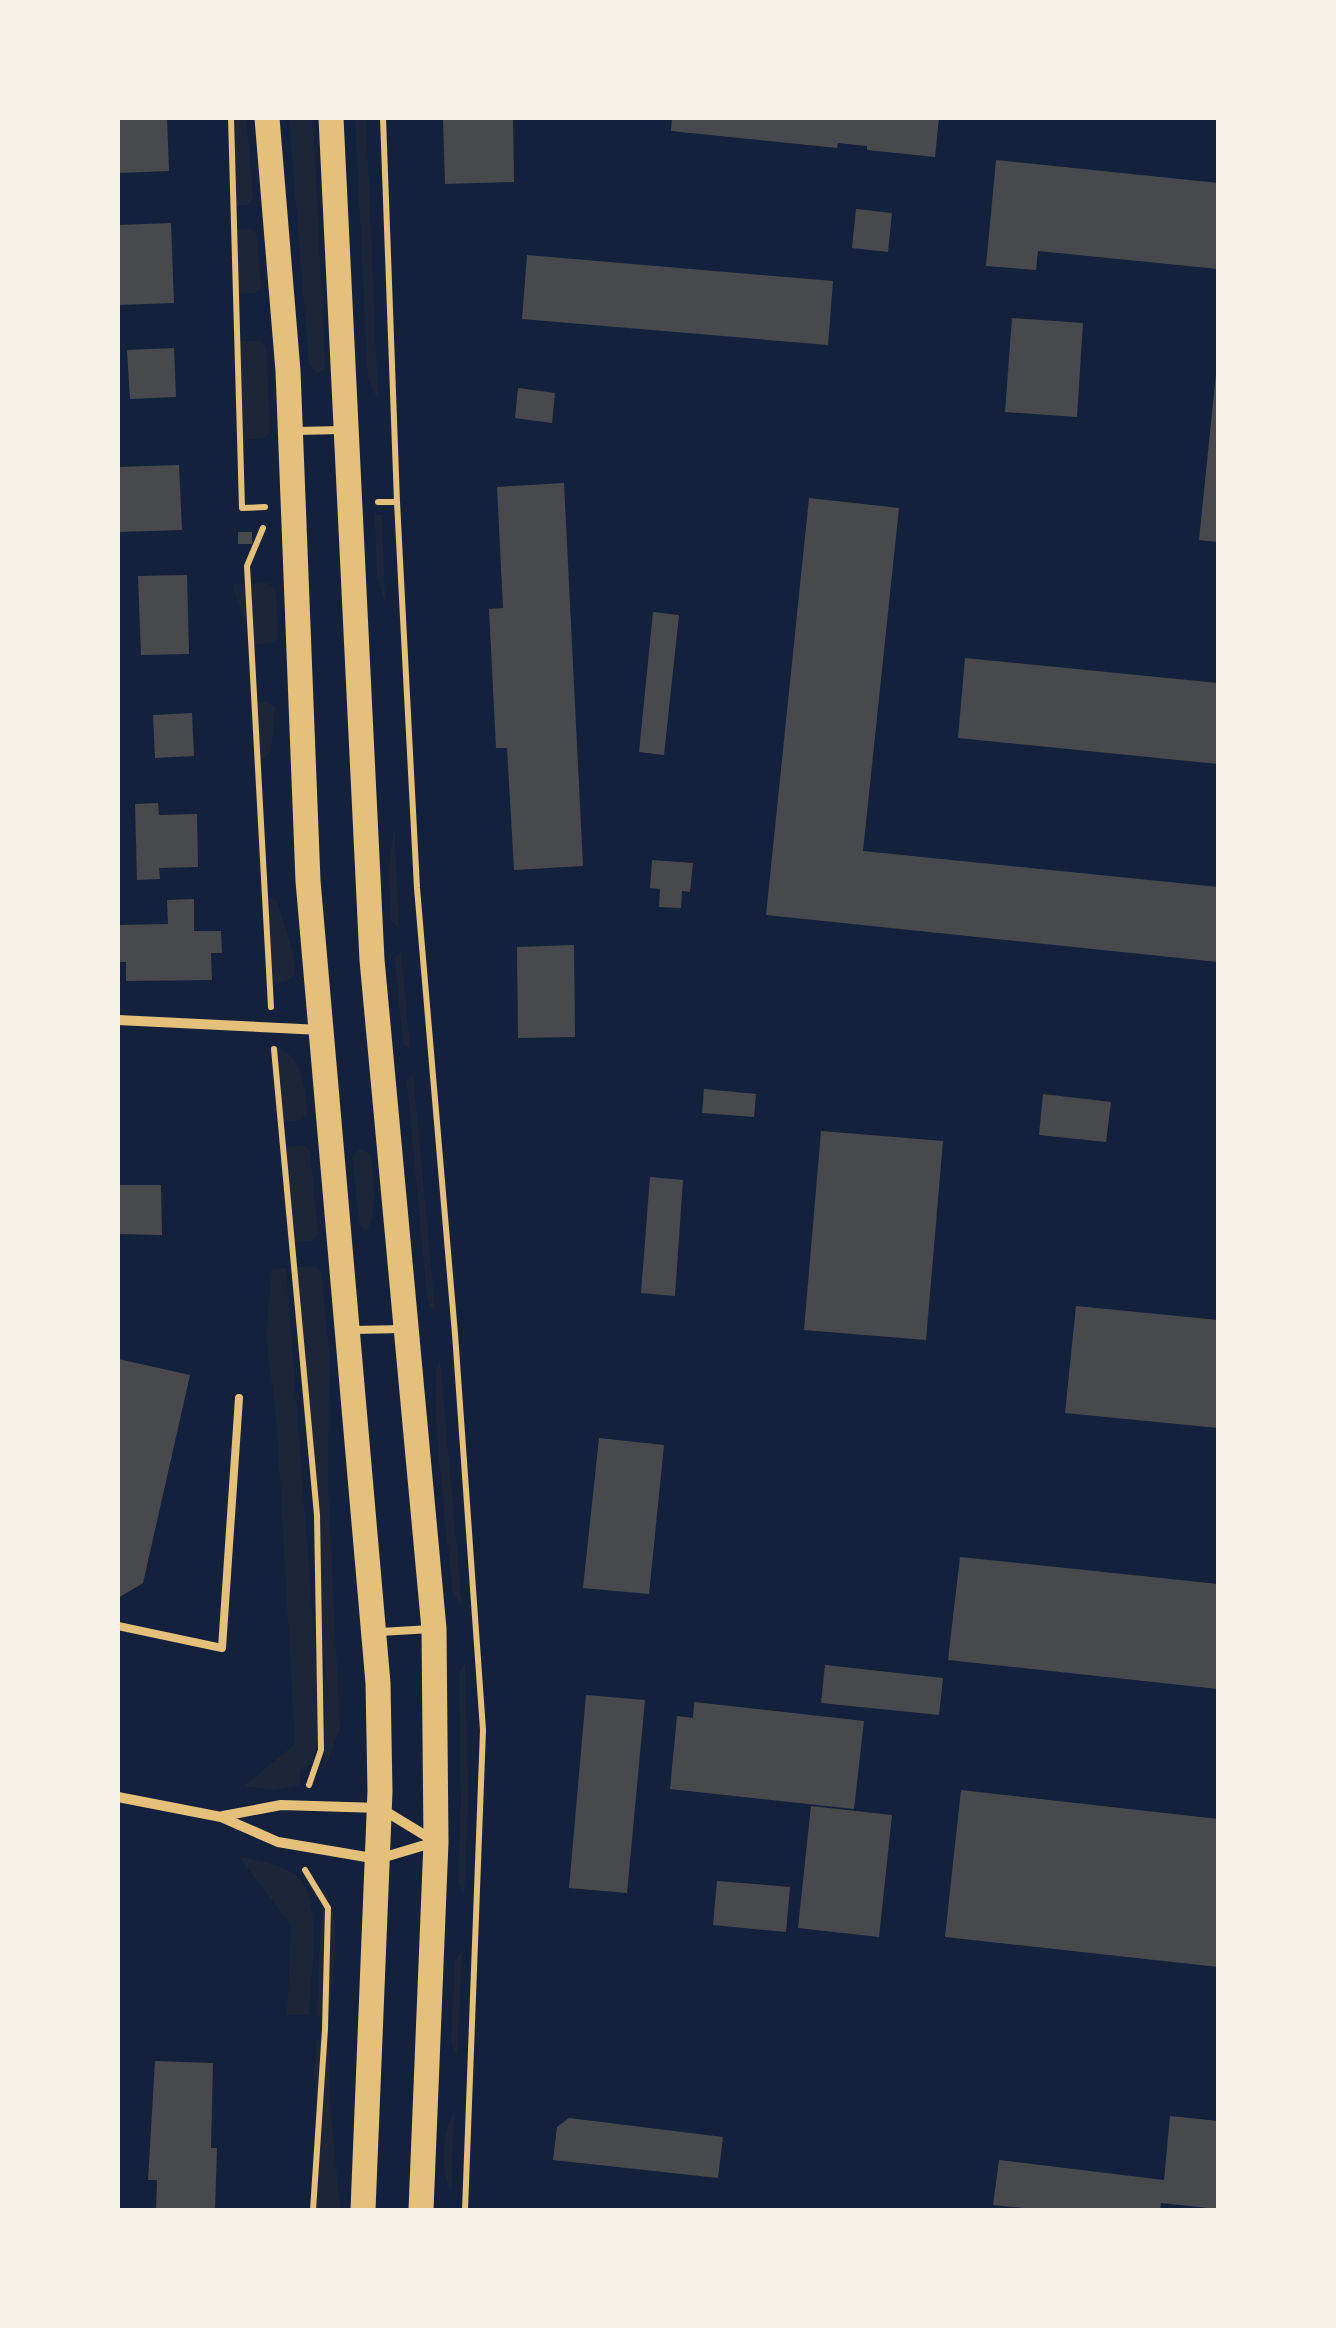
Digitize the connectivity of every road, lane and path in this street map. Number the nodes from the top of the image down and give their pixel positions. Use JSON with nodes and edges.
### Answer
{"nodes":[{"id":1,"x":231,"y":118,"type":"edge"},
{"id":2,"x":267,"y":118,"type":"edge"},
{"id":3,"x":332,"y":118,"type":"edge"},
{"id":4,"x":383,"y":118,"type":"edge"},
{"id":5,"x":347,"y":430,"type":"junction"},
{"id":6,"x":291,"y":431,"type":"junction"},
{"id":7,"x":371,"y":502,"type":"dead end"},
{"id":8,"x":397,"y":502,"type":"junction"},
{"id":9,"x":118,"y":1020,"type":"edge"},
{"id":10,"x":272,"y":1028,"type":"junction"},
{"id":11,"x":320,"y":1030,"type":"junction"},
{"id":12,"x":407,"y":1329,"type":"junction"},
{"id":13,"x":348,"y":1330,"type":"junction"},
{"id":14,"x":239,"y":1398,"type":"dead end"},
{"id":15,"x":118,"y":1626,"type":"edge"},
{"id":16,"x":434,"y":1629,"type":"junction"},
{"id":17,"x":375,"y":1632,"type":"junction"},
{"id":18,"x":309,"y":1784,"type":"dead end"},
{"id":19,"x":118,"y":1797,"type":"edge"},
{"id":20,"x":380,"y":1808,"type":"junction"},
{"id":21,"x":221,"y":1817,"type":"junction"},
{"id":22,"x":436,"y":1842,"type":"junction"},
{"id":23,"x":378,"y":1860,"type":"junction"},
{"id":24,"x":304,"y":1870,"type":"dead end"},
{"id":25,"x":313,"y":2210,"type":"edge"},
{"id":26,"x":363,"y":2210,"type":"edge"},
{"id":27,"x":421,"y":2210,"type":"edge"},
{"id":28,"x":465,"y":2210,"type":"edge"}],
"edges":[{"from":1,"to":10,"type":"path"},
{"from":2,"to":6,"type":"main road"},
{"from":3,"to":5,"type":"main road"},
{"from":4,"to":8,"type":"path"},
{"from":5,"to":6,"type":"lane"},
{"from":5,"to":12,"type":"main road"},
{"from":6,"to":11,"type":"main road"},
{"from":7,"to":8,"type":"path"},
{"from":8,"to":28,"type":"path"},
{"from":9,"to":10,"type":"street"},
{"from":10,"to":11,"type":"street"},
{"from":10,"to":18,"type":"path"},
{"from":11,"to":13,"type":"main road"},
{"from":12,"to":13,"type":"lane"},
{"from":12,"to":16,"type":"main road"},
{"from":13,"to":17,"type":"main road"},
{"from":14,"to":15,"type":"lane"},
{"from":16,"to":17,"type":"lane"},
{"from":16,"to":22,"type":"main road"},
{"from":17,"to":20,"type":"main road"},
{"from":19,"to":21,"type":"street"},
{"from":20,"to":21,"type":"street"},
{"from":20,"to":22,"type":"street"},
{"from":20,"to":23,"type":"main road"},
{"from":21,"to":23,"type":"street"},
{"from":22,"to":23,"type":"street"},
{"from":22,"to":27,"type":"main road"},
{"from":23,"to":26,"type":"main road"},
{"from":24,"to":25,"type":"path"}]}
